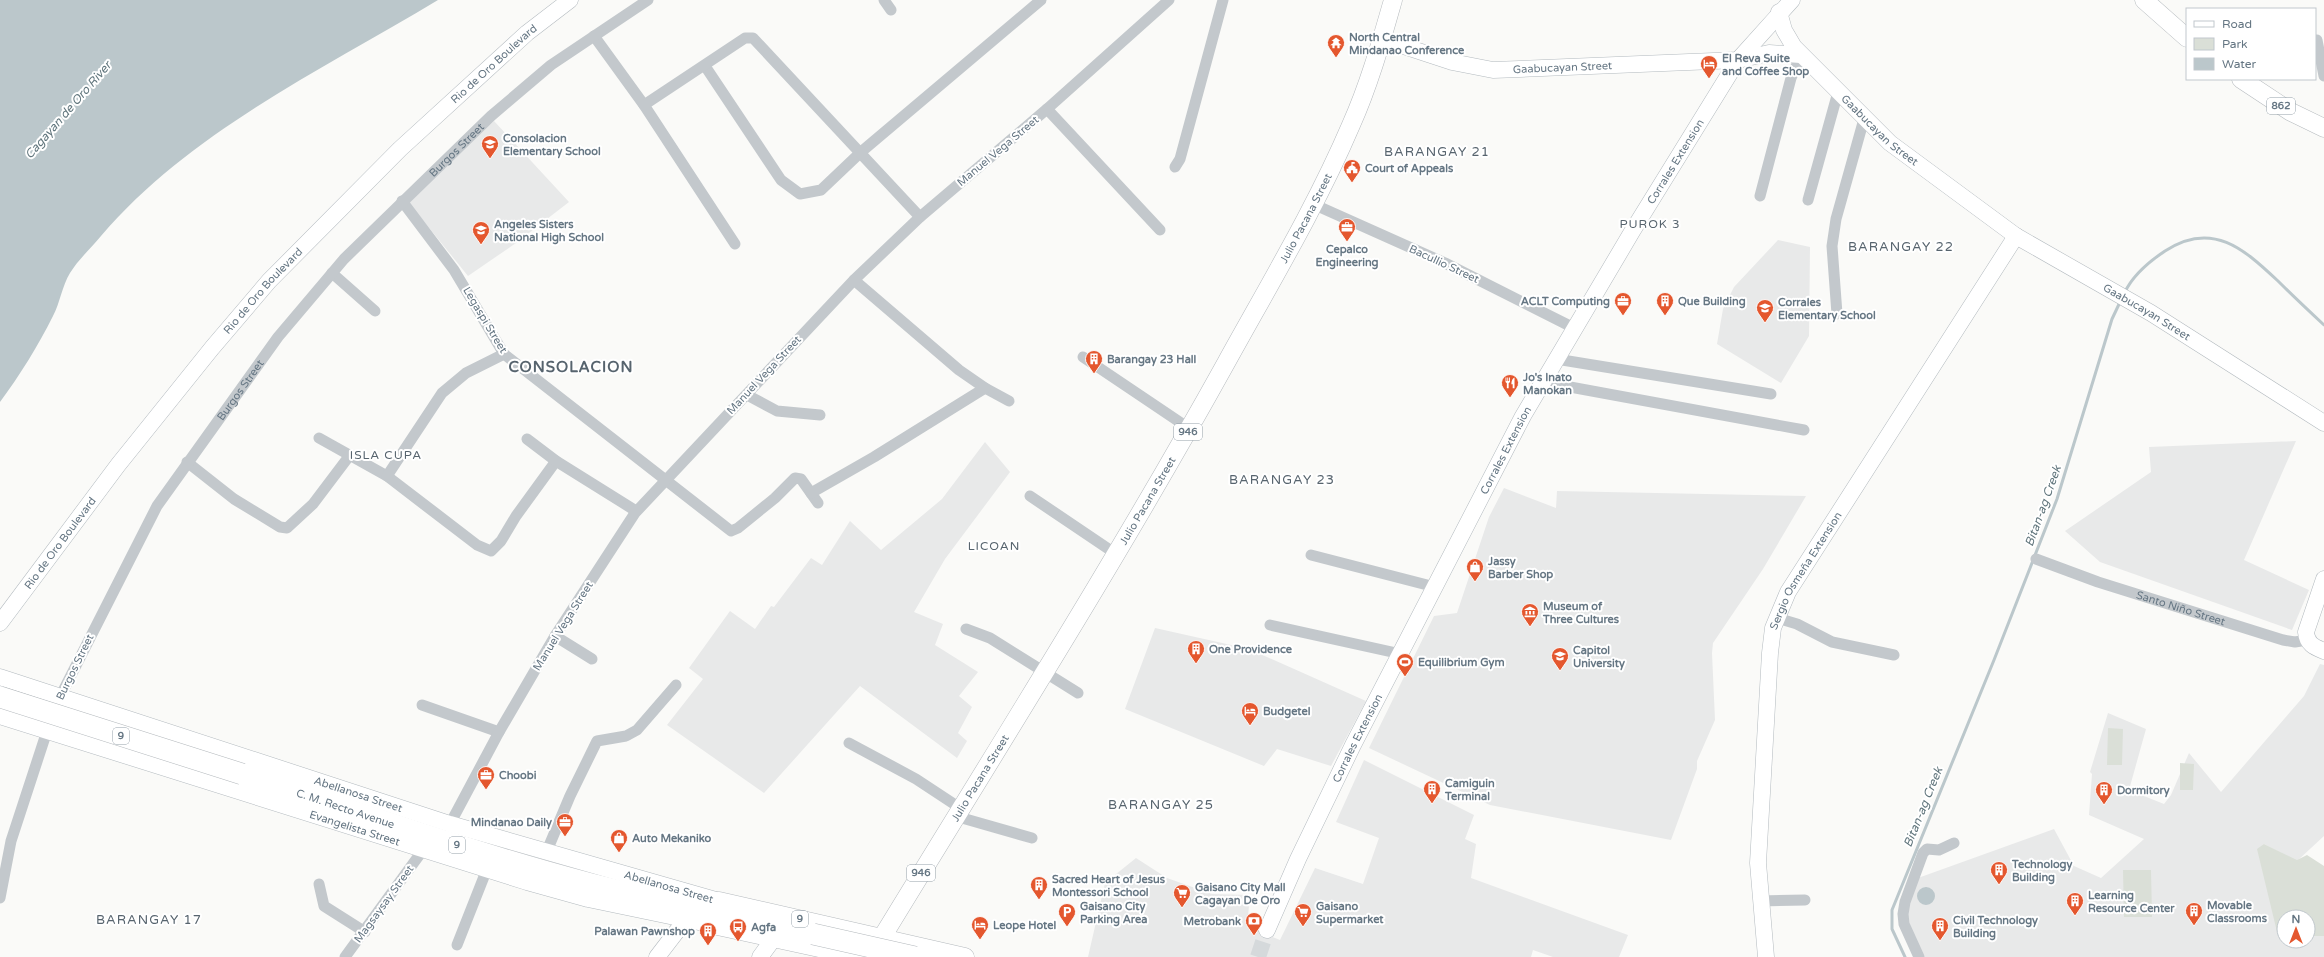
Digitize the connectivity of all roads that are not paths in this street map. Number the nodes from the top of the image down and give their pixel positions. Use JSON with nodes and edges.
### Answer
{"nodes":[{"id":1,"x":570,"y":0,"type":"edge"},
{"id":2,"x":648,"y":0,"type":"edge"},
{"id":3,"x":884,"y":0,"type":"edge"},
{"id":4,"x":1041,"y":0,"type":"edge"},
{"id":5,"x":1168,"y":0,"type":"edge"},
{"id":6,"x":1223,"y":0,"type":"edge"},
{"id":7,"x":1393,"y":0,"type":"edge"},
{"id":8,"x":1792,"y":0,"type":"edge"},
{"id":9,"x":2150,"y":2,"type":"edge"},
{"id":10,"x":891,"y":10,"type":"dead end"},
{"id":11,"x":1779,"y":12,"type":"junction"},
{"id":12,"x":594,"y":36,"type":"junction"},
{"id":13,"x":2186,"y":37,"type":"edge"},
{"id":14,"x":1382,"y":39,"type":"junction"},
{"id":15,"x":2319,"y":43,"type":"edge"},
{"id":16,"x":1801,"y":55,"type":"junction"},
{"id":17,"x":1738,"y":60,"type":"junction"},
{"id":18,"x":705,"y":66,"type":"junction"},
{"id":19,"x":2324,"y":76,"type":"edge"},
{"id":20,"x":2243,"y":80,"type":"edge"},
{"id":21,"x":1838,"y":92,"type":"junction"},
{"id":22,"x":644,"y":105,"type":"junction"},
{"id":23,"x":1047,"y":109,"type":"junction"},
{"id":24,"x":1864,"y":119,"type":"junction"},
{"id":25,"x":2324,"y":128,"type":"edge"},
{"id":26,"x":860,"y":152,"type":"junction"},
{"id":27,"x":1175,"y":167,"type":"dead end"},
{"id":28,"x":1760,"y":196,"type":"dead end"},
{"id":29,"x":1808,"y":200,"type":"dead end"},
{"id":30,"x":402,"y":201,"type":"junction"},
{"id":31,"x":1313,"y":204,"type":"junction"},
{"id":32,"x":920,"y":217,"type":"junction"},
{"id":33,"x":1160,"y":230,"type":"dead end"},
{"id":34,"x":2016,"y":236,"type":"junction"},
{"id":35,"x":735,"y":244,"type":"dead end"},
{"id":36,"x":332,"y":273,"type":"junction"},
{"id":37,"x":854,"y":280,"type":"junction"},
{"id":38,"x":375,"y":311,"type":"dead end"},
{"id":39,"x":1837,"y":314,"type":"dead end"},
{"id":40,"x":1574,"y":328,"type":"junction"},
{"id":41,"x":504,"y":354,"type":"junction"},
{"id":42,"x":1083,"y":357,"type":"dead end"},
{"id":43,"x":1556,"y":359,"type":"junction"},
{"id":44,"x":1543,"y":382,"type":"junction"},
{"id":45,"x":985,"y":388,"type":"junction"},
{"id":46,"x":1771,"y":394,"type":"dead end"},
{"id":47,"x":747,"y":395,"type":"junction"},
{"id":48,"x":1009,"y":401,"type":"dead end"},
{"id":49,"x":820,"y":414,"type":"dead end"},
{"id":50,"x":2324,"y":423,"type":"edge"},
{"id":51,"x":1190,"y":429,"type":"junction"},
{"id":52,"x":1804,"y":430,"type":"dead end"},
{"id":53,"x":319,"y":438,"type":"dead end"},
{"id":54,"x":527,"y":440,"type":"dead end"},
{"id":55,"x":350,"y":455,"type":"junction"},
{"id":56,"x":556,"y":461,"type":"junction"},
{"id":57,"x":187,"y":462,"type":"junction"},
{"id":58,"x":387,"y":476,"type":"junction"},
{"id":59,"x":664,"y":480,"type":"junction"},
{"id":60,"x":811,"y":493,"type":"junction"},
{"id":61,"x":1030,"y":496,"type":"dead end"},
{"id":62,"x":818,"y":502,"type":"dead end"},
{"id":63,"x":636,"y":511,"type":"junction"},
{"id":64,"x":1116,"y":554,"type":"junction"},
{"id":65,"x":1311,"y":556,"type":"dead end"},
{"id":66,"x":2036,"y":559,"type":"dead end"},
{"id":67,"x":2324,"y":579,"type":"edge"},
{"id":68,"x":1435,"y":587,"type":"junction"},
{"id":69,"x":1778,"y":618,"type":"junction"},
{"id":70,"x":0,"y":623,"type":"edge"},
{"id":71,"x":1270,"y":625,"type":"dead end"},
{"id":72,"x":966,"y":629,"type":"dead end"},
{"id":73,"x":555,"y":636,"type":"junction"},
{"id":74,"x":2307,"y":640,"type":"junction"},
{"id":75,"x":2324,"y":651,"type":"edge"},
{"id":76,"x":1400,"y":654,"type":"junction"},
{"id":77,"x":1894,"y":655,"type":"dead end"},
{"id":78,"x":592,"y":659,"type":"dead end"},
{"id":79,"x":1044,"y":673,"type":"junction"},
{"id":80,"x":0,"y":677,"type":"edge"},
{"id":81,"x":676,"y":685,"type":"dead end"},
{"id":82,"x":1078,"y":693,"type":"dead end"},
{"id":83,"x":0,"y":697,"type":"edge"},
{"id":84,"x":60,"y":697,"type":"junction"},
{"id":85,"x":422,"y":705,"type":"dead end"},
{"id":86,"x":0,"y":716,"type":"edge"},
{"id":87,"x":46,"y":731,"type":"junction"},
{"id":88,"x":499,"y":732,"type":"junction"},
{"id":89,"x":849,"y":743,"type":"dead end"},
{"id":90,"x":958,"y":812,"type":"junction"},
{"id":91,"x":450,"y":824,"type":"junction"},
{"id":92,"x":1032,"y":838,"type":"dead end"},
{"id":93,"x":1954,"y":844,"type":"dead end"},
{"id":94,"x":423,"y":850,"type":"junction"},
{"id":95,"x":546,"y":853,"type":"junction"},
{"id":96,"x":487,"y":869,"type":"junction"},
{"id":97,"x":319,"y":884,"type":"dead end"},
{"id":98,"x":0,"y":898,"type":"edge"},
{"id":99,"x":1805,"y":900,"type":"dead end"},
{"id":100,"x":719,"y":901,"type":"junction"},
{"id":101,"x":1760,"y":901,"type":"junction"},
{"id":102,"x":690,"y":914,"type":"junction"},
{"id":103,"x":1267,"y":930,"type":"tunnel mouth"},
{"id":104,"x":365,"y":932,"type":"junction"},
{"id":105,"x":774,"y":938,"type":"junction"},
{"id":106,"x":881,"y":938,"type":"junction"},
{"id":107,"x":457,"y":945,"type":"dead end"},
{"id":108,"x":820,"y":946,"type":"edge"},
{"id":109,"x":345,"y":957,"type":"edge"},
{"id":110,"x":658,"y":957,"type":"edge"},
{"id":111,"x":760,"y":957,"type":"edge"},
{"id":112,"x":862,"y":957,"type":"edge"},
{"id":113,"x":870,"y":957,"type":"edge"},
{"id":114,"x":915,"y":957,"type":"edge"},
{"id":115,"x":965,"y":957,"type":"edge"},
{"id":116,"x":1766,"y":957,"type":"edge"},
{"id":117,"x":1918,"y":957,"type":"edge"}],
"edges":[{"from":1,"to":70,"type":"street","name":"Rio de Oro Boulevard"},
{"from":2,"to":12,"type":"street","name":"Burgos Street"},
{"from":3,"to":10,"type":"street"},
{"from":4,"to":26,"type":"street"},
{"from":5,"to":23,"type":"street","name":"Manuel Vega Street"},
{"from":6,"to":27,"type":"street"},
{"from":7,"to":14,"type":"main road","name":"Julio Pacana Street","number":"946"},
{"from":8,"to":11,"type":"street","name":"Corrales Extension"},
{"from":9,"to":13,"type":"main road"},
{"from":11,"to":16,"type":"street"},
{"from":11,"to":17,"type":"street","name":"Corrales Extension"},
{"from":12,"to":22,"type":"street"},
{"from":12,"to":30,"type":"street","name":"Burgos Street"},
{"from":14,"to":17,"type":"street","name":"Gaabucayan Street"},
{"from":14,"to":31,"type":"main road","name":"Julio Pacana Street","number":"946"},
{"from":15,"to":19,"type":"street"},
{"from":16,"to":17,"type":"street","name":"Gaabucayan Street"},
{"from":16,"to":21,"type":"street","name":"Gaabucayan Street"},
{"from":16,"to":28,"type":"street"},
{"from":17,"to":40,"type":"street","name":"Corrales Extension"},
{"from":18,"to":22,"type":"street"},
{"from":18,"to":26,"type":"street"},
{"from":18,"to":26,"type":"street"},
{"from":20,"to":25,"type":"main road","number":"862"},
{"from":21,"to":24,"type":"street","name":"Gaabucayan Street"},
{"from":21,"to":29,"type":"street"},
{"from":22,"to":35,"type":"street"},
{"from":23,"to":32,"type":"street","name":"Manuel Vega Street"},
{"from":23,"to":33,"type":"street"},
{"from":24,"to":34,"type":"street","name":"Gaabucayan Street"},
{"from":24,"to":39,"type":"street"},
{"from":26,"to":32,"type":"street"},
{"from":30,"to":36,"type":"street","name":"Burgos Street"},
{"from":30,"to":41,"type":"street","name":"Legaspi Street"},
{"from":31,"to":40,"type":"street","name":"Bacullio Street"},
{"from":31,"to":51,"type":"main road","name":"Julio Pacana Street","number":"946"},
{"from":32,"to":37,"type":"street","name":"Manuel Vega Street"},
{"from":34,"to":50,"type":"street","name":"Gaabucayan Street"},
{"from":34,"to":69,"type":"street","name":"Sergio Osmeña Extension"},
{"from":36,"to":38,"type":"street"},
{"from":36,"to":57,"type":"street","name":"Burgos Street"},
{"from":37,"to":45,"type":"street"},
{"from":37,"to":47,"type":"street","name":"Manuel Vega Street"},
{"from":40,"to":43,"type":"street","name":"Corrales Extension"},
{"from":41,"to":58,"type":"street"},
{"from":41,"to":59,"type":"street","name":"Legaspi Street"},
{"from":42,"to":51,"type":"street"},
{"from":43,"to":44,"type":"street","name":"Corrales Extension"},
{"from":43,"to":46,"type":"street"},
{"from":44,"to":52,"type":"street"},
{"from":44,"to":68,"type":"street","name":"Corrales Extension"},
{"from":45,"to":48,"type":"street"},
{"from":45,"to":60,"type":"street"},
{"from":47,"to":49,"type":"street"},
{"from":47,"to":59,"type":"street","name":"Manuel Vega Street"},
{"from":51,"to":64,"type":"main road","name":"Julio Pacana Street","number":"946"},
{"from":53,"to":55,"type":"street"},
{"from":54,"to":56,"type":"street"},
{"from":55,"to":57,"type":"street"},
{"from":55,"to":58,"type":"street"},
{"from":56,"to":58,"type":"street"},
{"from":56,"to":63,"type":"street"},
{"from":57,"to":84,"type":"street","name":"Burgos Street"},
{"from":59,"to":60,"type":"street","name":"Legaspi Street"},
{"from":59,"to":63,"type":"street","name":"Manuel Vega Street"},
{"from":60,"to":62,"type":"street"},
{"from":61,"to":64,"type":"street"},
{"from":63,"to":73,"type":"street","name":"Manuel Vega Street"},
{"from":64,"to":79,"type":"main road","name":"Julio Pacana Street","number":"946"},
{"from":65,"to":68,"type":"street"},
{"from":66,"to":74,"type":"street","name":"Santo Niño Street"},
{"from":67,"to":74,"type":"street"},
{"from":68,"to":76,"type":"street","name":"Corrales Extension"},
{"from":69,"to":77,"type":"street"},
{"from":69,"to":101,"type":"street","name":"Sergio Osmeña Extension"},
{"from":71,"to":76,"type":"street"},
{"from":72,"to":79,"type":"street"},
{"from":73,"to":78,"type":"street"},
{"from":73,"to":88,"type":"street","name":"Manuel Vega Street"},
{"from":74,"to":75,"type":"street"},
{"from":76,"to":103,"type":"street","name":"Corrales Extension"},
{"from":79,"to":82,"type":"street"},
{"from":79,"to":90,"type":"main road","name":"Julio Pacana Street","number":"946"},
{"from":80,"to":84,"type":"street","name":"Abellanosa Street"},
{"from":81,"to":95,"type":"street"},
{"from":83,"to":102,"type":"highway","name":"C. M. Recto Avenue","number":"9","bridge":true},
{"from":84,"to":87,"type":"street","name":"Burgos Street"},
{"from":84,"to":91,"type":"street","name":"Abellanosa Street"},
{"from":85,"to":88,"type":"street"},
{"from":86,"to":87,"type":"street","name":"Evangelista Street"},
{"from":87,"to":94,"type":"street","name":"Evangelista Street"},
{"from":87,"to":98,"type":"street","name":"Burgos Street"},
{"from":88,"to":91,"type":"street","name":"Manuel Vega Street"},
{"from":89,"to":90,"type":"street"},
{"from":90,"to":92,"type":"street"},
{"from":90,"to":106,"type":"main road","name":"Julio Pacana Street","number":"946"},
{"from":91,"to":95,"type":"street","name":"Abellanosa Street"},
{"from":93,"to":117,"type":"street"},
{"from":94,"to":96,"type":"street","name":"Evangelista Street"},
{"from":94,"to":104,"type":"street","name":"Magsaysay Street"},
{"from":95,"to":100,"type":"street","name":"Abellanosa Street"},
{"from":96,"to":102,"type":"street","name":"Evangelista Street"},
{"from":96,"to":107,"type":"street"},
{"from":97,"to":104,"type":"street"},
{"from":99,"to":101,"type":"street"},
{"from":100,"to":102,"type":"main road","number":"9"},
{"from":100,"to":106,"type":"main road","number":"9"},
{"from":101,"to":116,"type":"street","name":"Sergio Osmeña Extension"},
{"from":102,"to":105,"type":"main road","name":"C. M. Recto Avenue","number":"9"},
{"from":102,"to":108,"type":"highway","name":"C. M. Recto Avenue","number":"9"},
{"from":102,"to":110,"type":"street"},
{"from":104,"to":109,"type":"street","name":"Magsaysay Street"},
{"from":105,"to":108,"type":"main road","name":"C. M. Recto Avenue","number":"9"},
{"from":105,"to":111,"type":"street"},
{"from":106,"to":113,"type":"main road","name":"Julio Pacana Street"},
{"from":106,"to":115,"type":"main road","number":"9"},
{"from":108,"to":112,"type":"main road","name":"C. M. Recto Avenue","number":"9"},
{"from":108,"to":114,"type":"highway","name":"C. M. Recto Avenue","number":"9","bridge":true}]}
